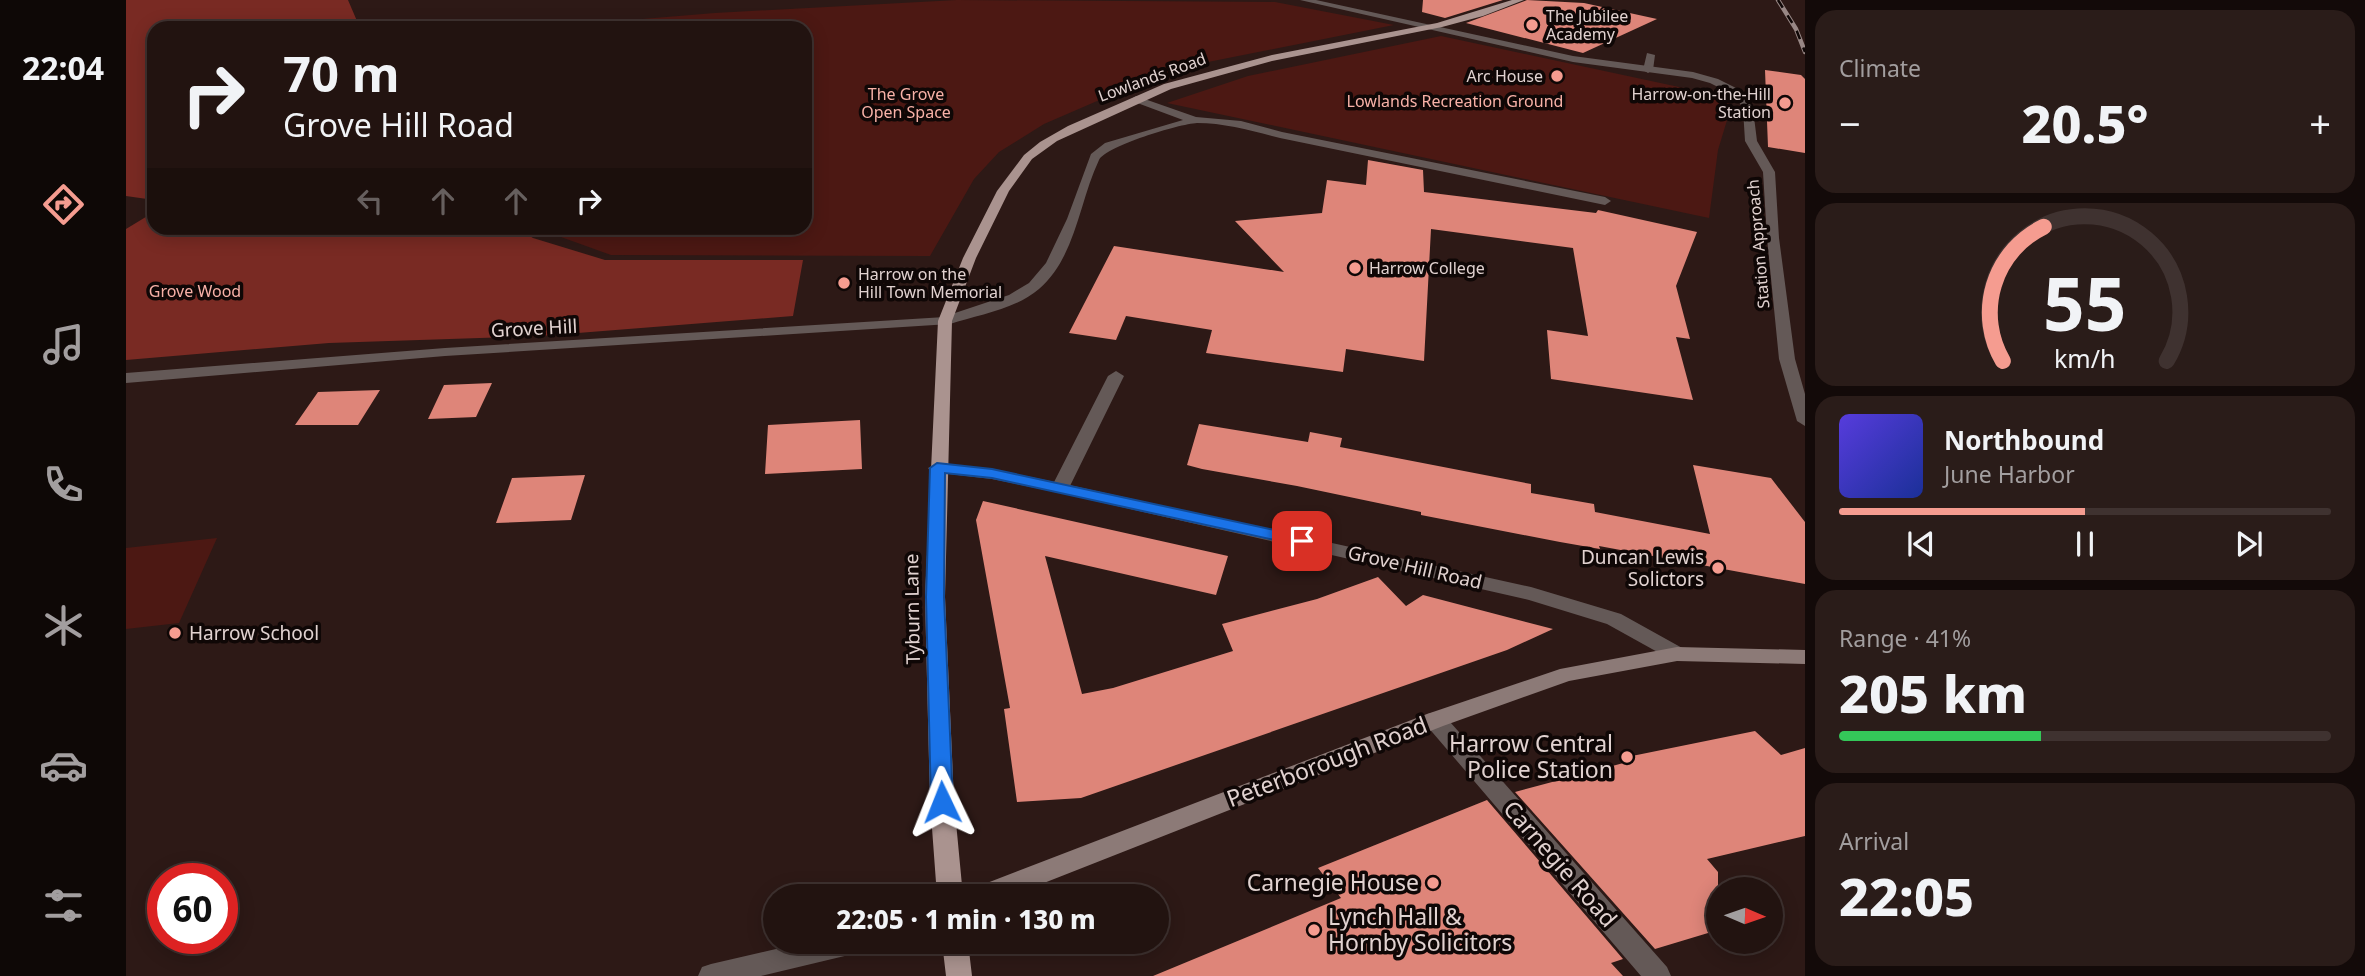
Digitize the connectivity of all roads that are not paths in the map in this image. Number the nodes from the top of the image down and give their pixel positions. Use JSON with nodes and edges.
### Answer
{"nodes":[{"id":1,"x":1304,"y":0,"type":"edge"},
{"id":2,"x":1520,"y":0,"type":"edge"},
{"id":3,"x":1430,"y":26,"type":"junction"},
{"id":4,"x":1650,"y":55,"type":"dead end"},
{"id":5,"x":1648,"y":71,"type":"junction"},
{"id":6,"x":1136,"y":99,"type":"junction"},
{"id":7,"x":1194,"y":120,"type":"junction"},
{"id":8,"x":1605,"y":201,"type":"dead end"},
{"id":9,"x":945,"y":321,"type":"junction"},
{"id":10,"x":1116,"y":376,"type":"dead end"},
{"id":11,"x":126,"y":378,"type":"edge"},
{"id":12,"x":1805,"y":421,"type":"edge"},
{"id":13,"x":937,"y":468,"type":"junction"},
{"id":14,"x":1060,"y":488,"type":"junction"},
{"id":15,"x":1677,"y":654,"type":"junction"},
{"id":16,"x":1805,"y":657,"type":"edge"},
{"id":17,"x":1435,"y":720,"type":"junction"},
{"id":18,"x":949,"y":884,"type":"edge"},
{"id":19,"x":1014,"y":884,"type":"edge"},
{"id":20,"x":803,"y":954,"type":"edge"},
{"id":21,"x":956,"y":954,"type":"edge"},
{"id":22,"x":711,"y":976,"type":"edge"},
{"id":23,"x":959,"y":976,"type":"edge"},
{"id":24,"x":1658,"y":976,"type":"edge"}],
"edges":[{"from":1,"to":3,"type":"street","name":"Station Approach"},
{"from":2,"to":3,"type":"main road","name":"Lowlands Road"},
{"from":3,"to":5,"type":"street","name":"Station Approach"},
{"from":3,"to":6,"type":"main road","name":"Lowlands Road"},
{"from":4,"to":5,"type":"street"},
{"from":5,"to":12,"type":"street","name":"Station Approach"},
{"from":6,"to":7,"type":"street"},
{"from":6,"to":9,"type":"main road","name":"Lowlands Road"},
{"from":7,"to":8,"type":"street"},
{"from":7,"to":9,"type":"street","name":"Grove Hill"},
{"from":9,"to":11,"type":"street","name":"Grove Hill"},
{"from":9,"to":13,"type":"main road","name":"Tyburn Lane"},
{"from":10,"to":14,"type":"street"},
{"from":13,"to":14,"type":"street","name":"Grove Hill Road"},
{"from":13,"to":18,"type":"main road","name":"Tyburn Lane"},
{"from":14,"to":15,"type":"street","name":"Grove Hill Road"},
{"from":15,"to":16,"type":"main road","name":"Peterborough Road"},
{"from":15,"to":17,"type":"main road","name":"Peterborough Road"},
{"from":17,"to":19,"type":"main road","name":"Peterborough Road"},
{"from":17,"to":24,"type":"street","name":"Carnegie Road"},
{"from":20,"to":22,"type":"street"},
{"from":21,"to":23,"type":"main road"}]}
